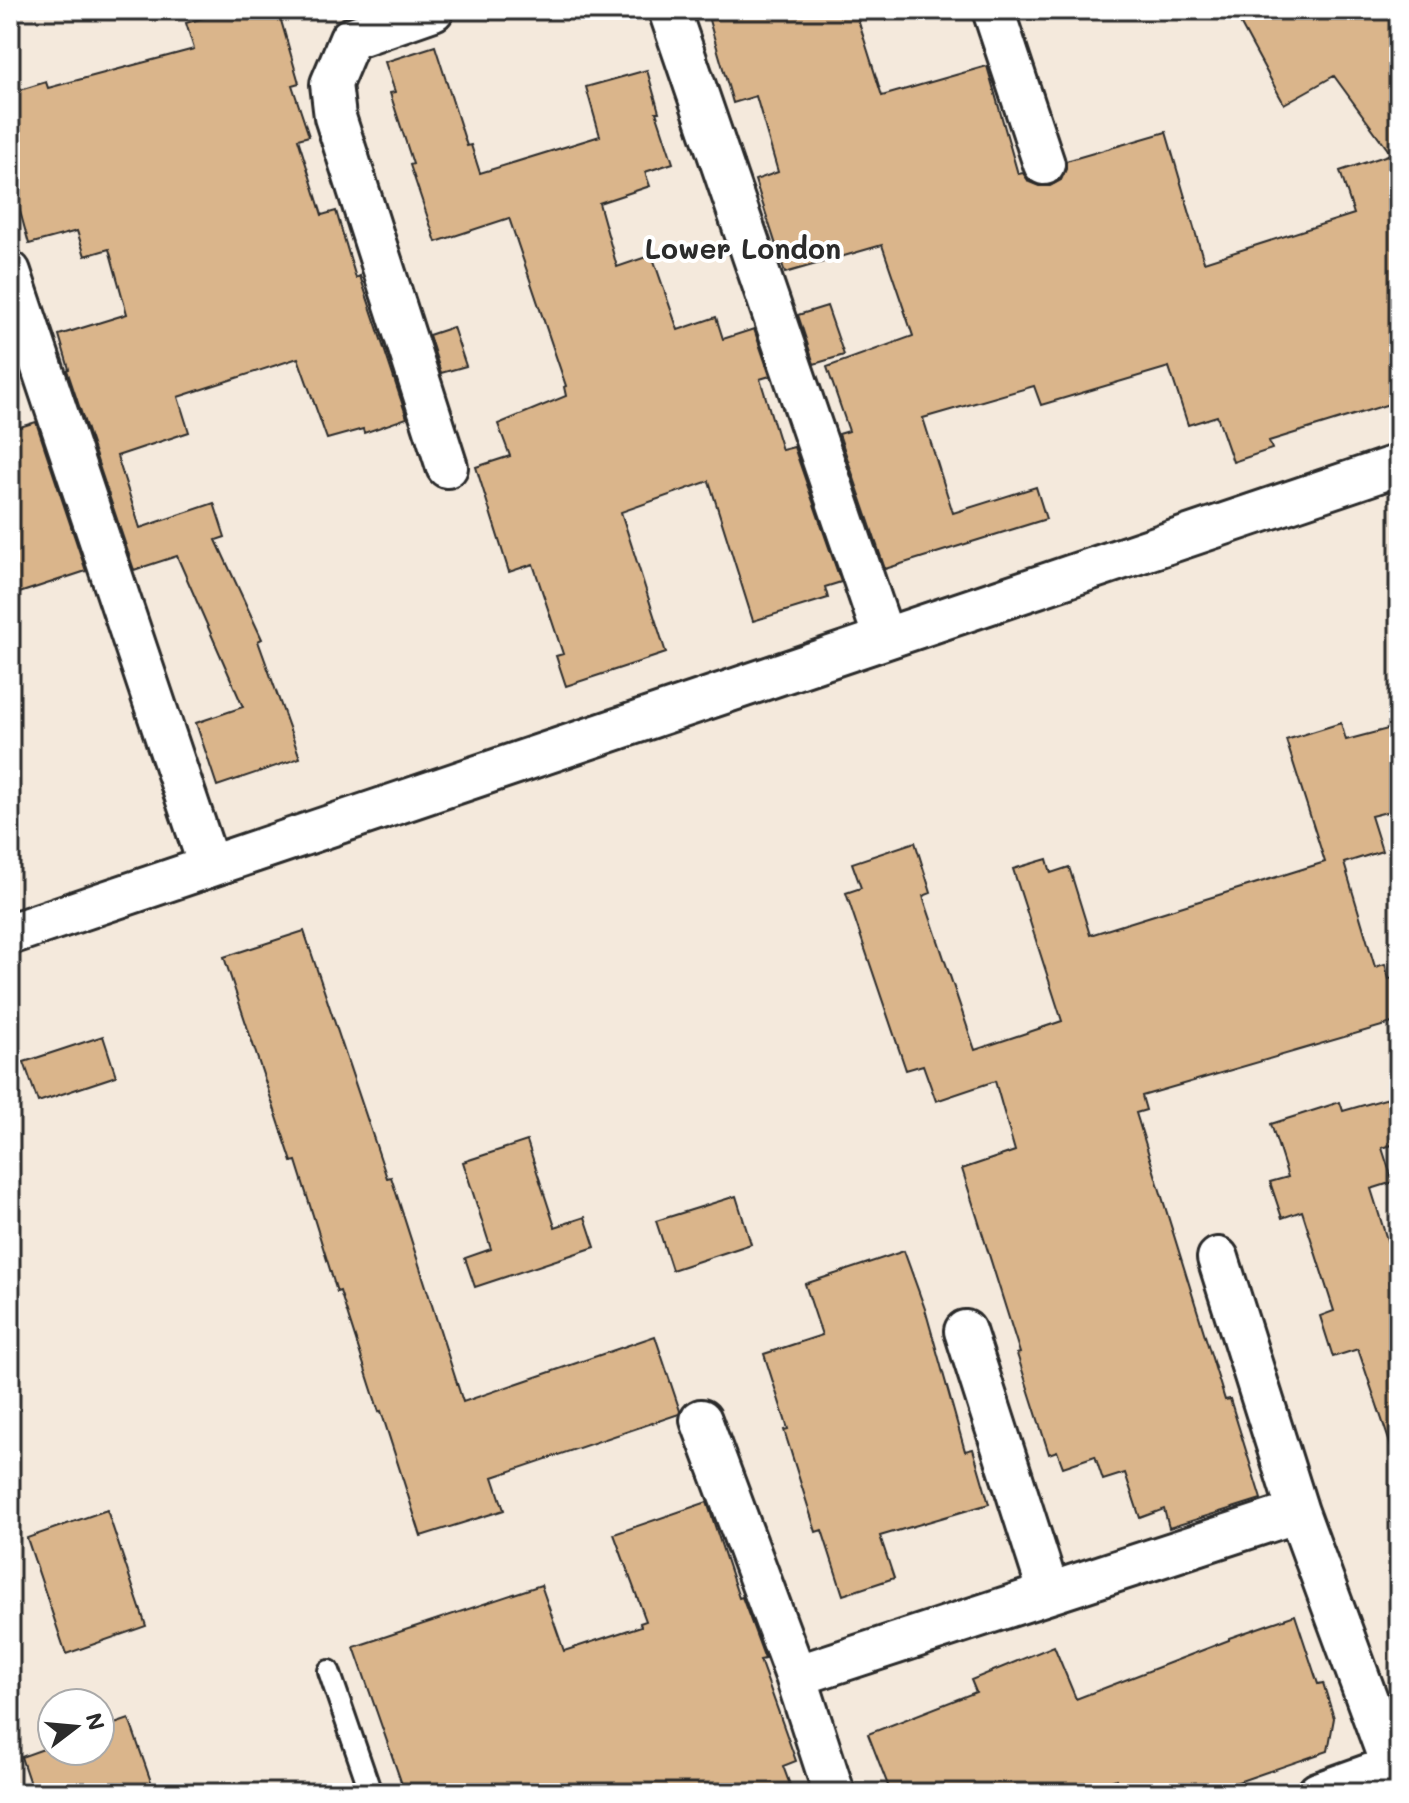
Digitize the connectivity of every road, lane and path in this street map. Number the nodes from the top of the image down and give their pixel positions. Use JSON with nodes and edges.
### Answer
{"nodes":[{"id":1,"x":433,"y":10,"type":"edge"},
{"id":2,"x":669,"y":10,"type":"edge"},
{"id":3,"x":993,"y":10,"type":"edge"},
{"id":4,"x":1044,"y":164,"type":"dead end"},
{"id":5,"x":10,"y":272,"type":"edge"},
{"id":6,"x":1399,"y":465,"type":"edge"},
{"id":7,"x":447,"y":467,"type":"dead end"},
{"id":8,"x":884,"y":638,"type":"junction"},
{"id":9,"x":209,"y":866,"type":"junction"},
{"id":10,"x":10,"y":934,"type":"edge"},
{"id":11,"x":1218,"y":1258,"type":"dead end"},
{"id":12,"x":965,"y":1331,"type":"dead end"},
{"id":13,"x":701,"y":1420,"type":"dead end"},
{"id":14,"x":1298,"y":1512,"type":"junction"},
{"id":15,"x":1049,"y":1593,"type":"junction"},
{"id":16,"x":329,"y":1671,"type":"dead end"},
{"id":17,"x":796,"y":1676,"type":"junction"},
{"id":18,"x":1395,"y":1765,"type":"edge"},
{"id":19,"x":371,"y":1793,"type":"edge"},
{"id":20,"x":834,"y":1793,"type":"edge"},
{"id":21,"x":1318,"y":1793,"type":"edge"}],
"edges":[{"from":1,"to":7,"type":"street"},
{"from":2,"to":8,"type":"street"},
{"from":3,"to":4,"type":"street"},
{"from":5,"to":9,"type":"street"},
{"from":6,"to":8,"type":"street"},
{"from":8,"to":9,"type":"street"},
{"from":9,"to":10,"type":"street"},
{"from":11,"to":14,"type":"street"},
{"from":12,"to":15,"type":"street"},
{"from":13,"to":17,"type":"street"},
{"from":14,"to":15,"type":"street"},
{"from":14,"to":18,"type":"street"},
{"from":15,"to":17,"type":"street"},
{"from":16,"to":19,"type":"lane"},
{"from":17,"to":20,"type":"street"},
{"from":18,"to":21,"type":"street"}]}
